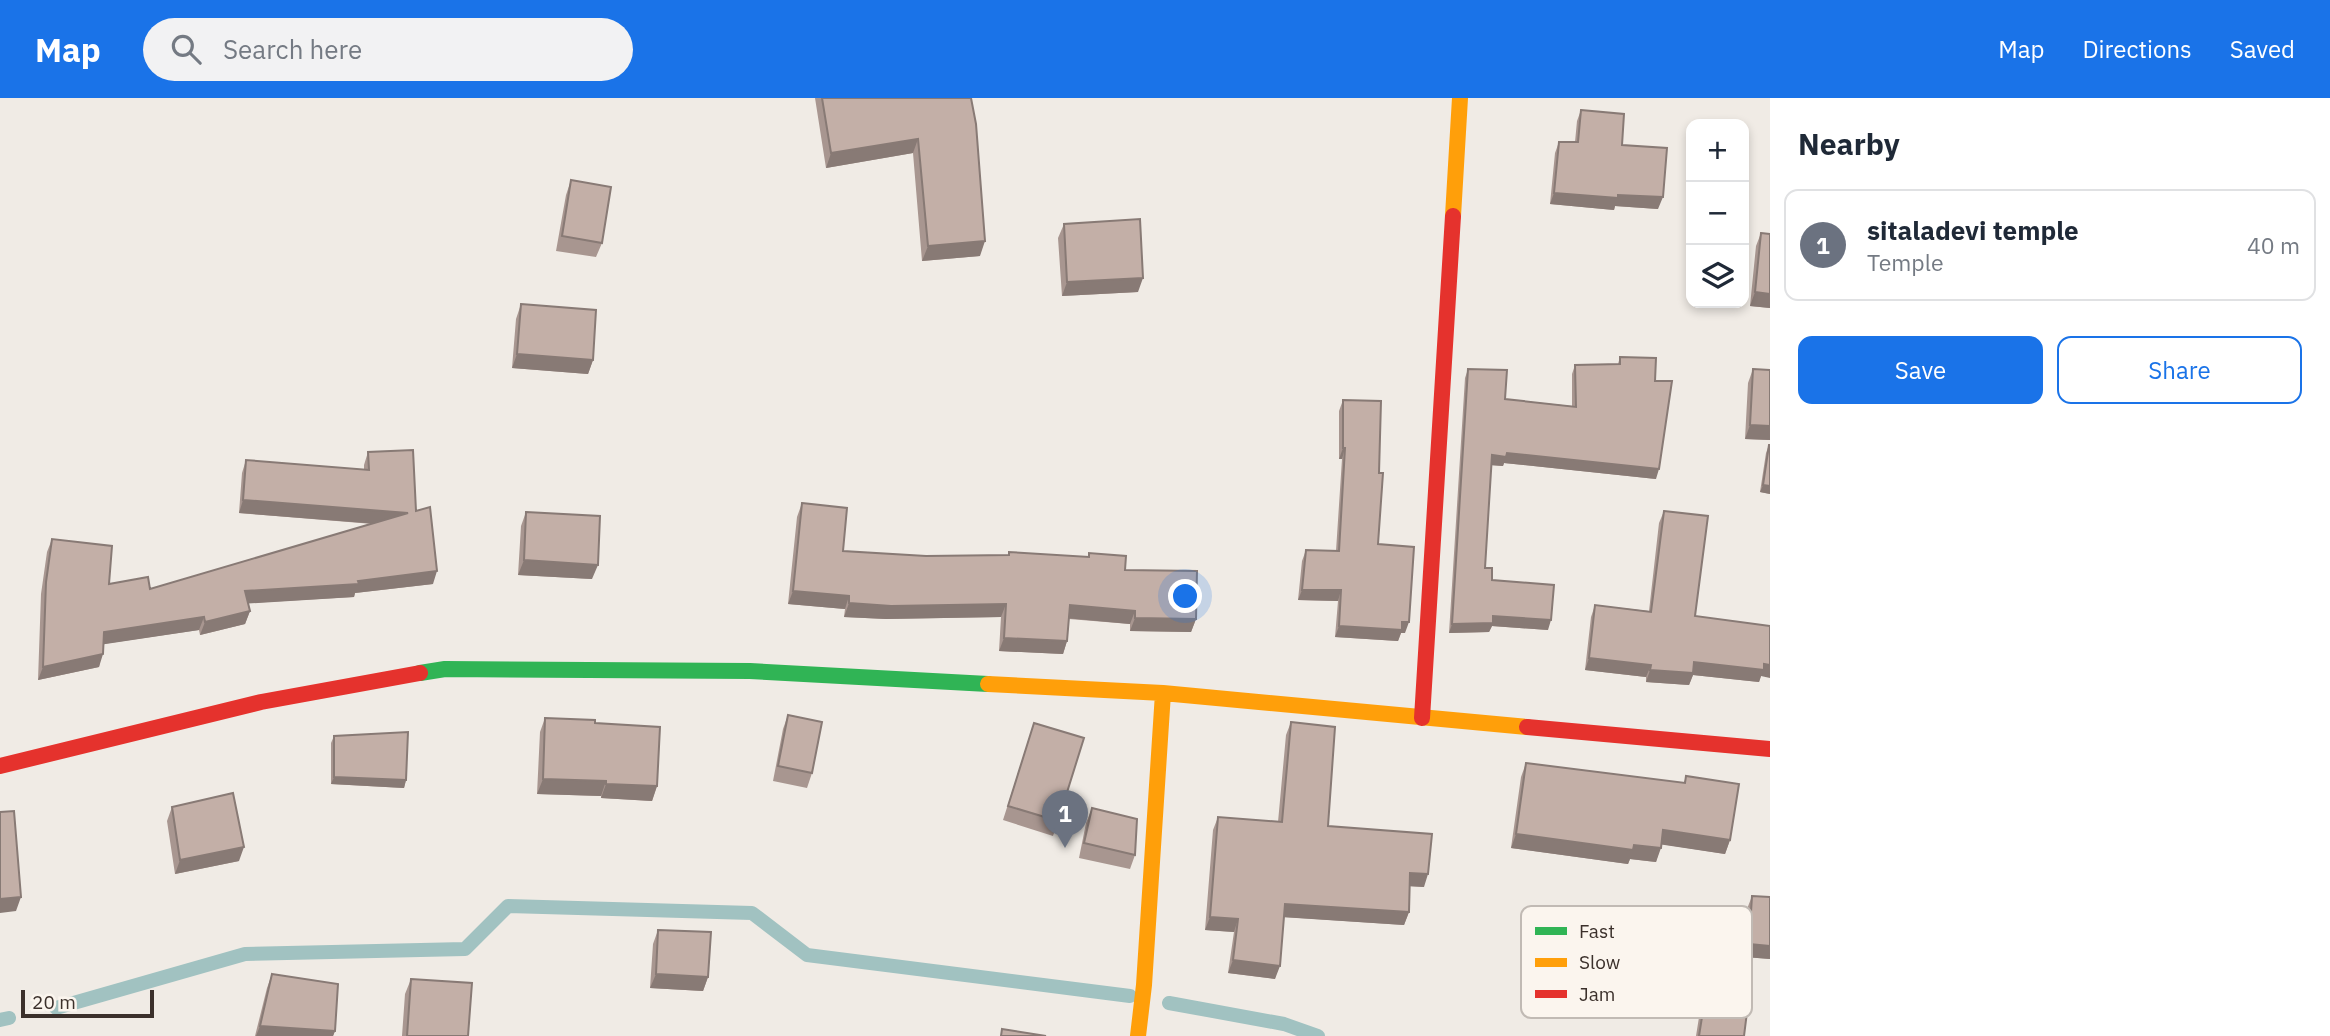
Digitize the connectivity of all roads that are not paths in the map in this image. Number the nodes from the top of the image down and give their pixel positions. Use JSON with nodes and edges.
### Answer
{"nodes":[{"id":1,"x":1460,"y":98,"type":"edge"},
{"id":2,"x":1163,"y":693,"type":"junction"},
{"id":3,"x":1422,"y":718,"type":"junction"},
{"id":4,"x":1770,"y":749,"type":"edge"},
{"id":5,"x":0,"y":766,"type":"edge"},
{"id":6,"x":1138,"y":1036,"type":"edge"}],
"edges":[{"from":1,"to":3,"type":"street"},
{"from":2,"to":3,"type":"street"},
{"from":2,"to":5,"type":"street"},
{"from":2,"to":6,"type":"street"},
{"from":3,"to":4,"type":"street"}]}
